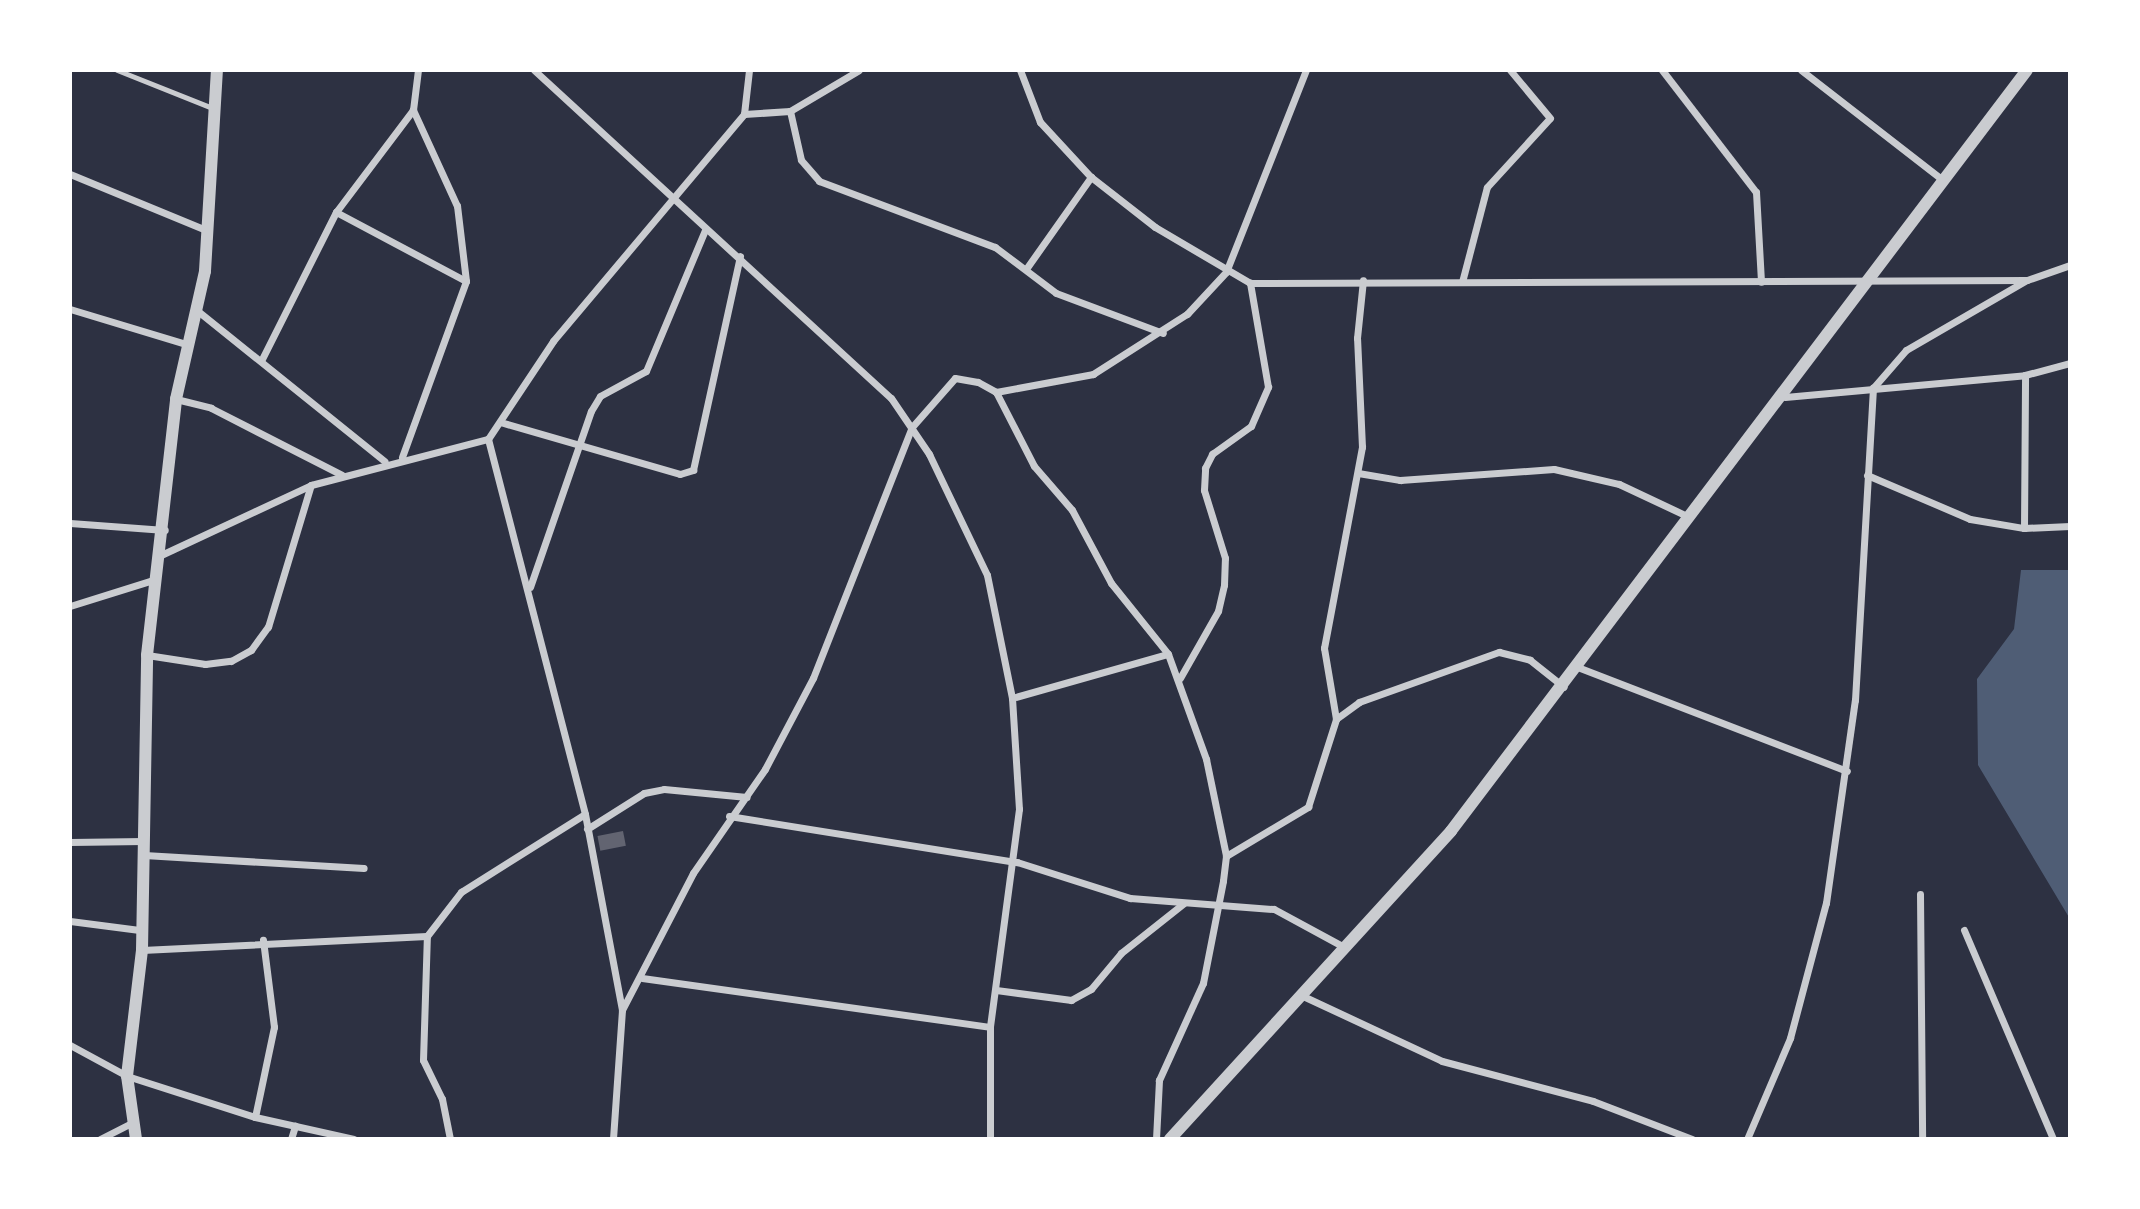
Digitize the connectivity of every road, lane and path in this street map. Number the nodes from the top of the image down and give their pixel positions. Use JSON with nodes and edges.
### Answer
{"nodes":[{"id":1,"x":117,"y":70,"type":"edge"},
{"id":2,"x":218,"y":70,"type":"edge"},
{"id":3,"x":418,"y":70,"type":"edge"},
{"id":4,"x":534,"y":70,"type":"edge"},
{"id":5,"x":748,"y":70,"type":"edge"},
{"id":6,"x":859,"y":70,"type":"edge"},
{"id":7,"x":1020,"y":70,"type":"edge"},
{"id":8,"x":1306,"y":70,"type":"edge"},
{"id":9,"x":1510,"y":70,"type":"edge"},
{"id":10,"x":1662,"y":70,"type":"edge"},
{"id":11,"x":1801,"y":70,"type":"edge"},
{"id":12,"x":2027,"y":70,"type":"edge"},
{"id":13,"x":413,"y":110,"type":"junction"},
{"id":14,"x":218,"y":111,"type":"junction"},
{"id":15,"x":790,"y":111,"type":"junction"},
{"id":16,"x":744,"y":114,"type":"junction"},
{"id":17,"x":70,"y":174,"type":"edge"},
{"id":18,"x":1091,"y":177,"type":"junction"},
{"id":19,"x":1944,"y":181,"type":"junction"},
{"id":20,"x":668,"y":199,"type":"junction"},
{"id":21,"x":336,"y":212,"type":"junction"},
{"id":22,"x":705,"y":230,"type":"junction"},
{"id":23,"x":209,"y":232,"type":"junction"},
{"id":24,"x":740,"y":256,"type":"junction"},
{"id":25,"x":2070,"y":265,"type":"edge"},
{"id":26,"x":1026,"y":269,"type":"junction"},
{"id":27,"x":1227,"y":272,"type":"junction"},
{"id":28,"x":1363,"y":280,"type":"junction"},
{"id":29,"x":2027,"y":280,"type":"junction"},
{"id":30,"x":466,"y":281,"type":"junction"},
{"id":31,"x":1462,"y":282,"type":"junction"},
{"id":32,"x":1761,"y":282,"type":"junction"},
{"id":33,"x":1250,"y":283,"type":"junction"},
{"id":34,"x":1868,"y":283,"type":"junction"},
{"id":35,"x":70,"y":309,"type":"edge"},
{"id":36,"x":199,"y":312,"type":"junction"},
{"id":37,"x":1163,"y":333,"type":"junction"},
{"id":38,"x":189,"y":345,"type":"junction"},
{"id":39,"x":262,"y":359,"type":"junction"},
{"id":40,"x":2070,"y":363,"type":"edge"},
{"id":41,"x":2025,"y":374,"type":"junction"},
{"id":42,"x":1874,"y":388,"type":"junction"},
{"id":43,"x":996,"y":392,"type":"junction"},
{"id":44,"x":1785,"y":397,"type":"junction"},
{"id":45,"x":176,"y":399,"type":"junction"},
{"id":46,"x":500,"y":422,"type":"junction"},
{"id":47,"x":912,"y":427,"type":"junction"},
{"id":48,"x":488,"y":439,"type":"junction"},
{"id":49,"x":583,"y":444,"type":"junction"},
{"id":50,"x":402,"y":457,"type":"junction"},
{"id":51,"x":384,"y":461,"type":"junction"},
{"id":52,"x":1358,"y":473,"type":"junction"},
{"id":53,"x":342,"y":475,"type":"junction"},
{"id":54,"x":1867,"y":475,"type":"junction"},
{"id":55,"x":311,"y":485,"type":"junction"},
{"id":56,"x":1685,"y":515,"type":"junction"},
{"id":57,"x":70,"y":523,"type":"edge"},
{"id":58,"x":2070,"y":526,"type":"edge"},
{"id":59,"x":2024,"y":528,"type":"junction"},
{"id":60,"x":166,"y":530,"type":"junction"},
{"id":61,"x":161,"y":555,"type":"junction"},
{"id":62,"x":158,"y":578,"type":"junction"},
{"id":63,"x":530,"y":587,"type":"junction"},
{"id":64,"x":70,"y":606,"type":"edge"},
{"id":65,"x":147,"y":654,"type":"junction"},
{"id":66,"x":1168,"y":654,"type":"junction"},
{"id":67,"x":1580,"y":668,"type":"junction"},
{"id":68,"x":1180,"y":678,"type":"junction"},
{"id":69,"x":1564,"y":687,"type":"junction"},
{"id":70,"x":1012,"y":698,"type":"junction"},
{"id":71,"x":1336,"y":719,"type":"junction"},
{"id":72,"x":1847,"y":771,"type":"junction"},
{"id":73,"x":747,"y":797,"type":"junction"},
{"id":74,"x":585,"y":814,"type":"junction"},
{"id":75,"x":729,"y":816,"type":"junction"},
{"id":76,"x":587,"y":829,"type":"junction"},
{"id":77,"x":145,"y":841,"type":"junction"},
{"id":78,"x":70,"y":842,"type":"edge"},
{"id":79,"x":144,"y":855,"type":"junction"},
{"id":80,"x":1226,"y":856,"type":"junction"},
{"id":81,"x":1017,"y":862,"type":"junction"},
{"id":82,"x":364,"y":868,"type":"dead end"},
{"id":83,"x":1920,"y":894,"type":"dead end"},
{"id":84,"x":1220,"y":901,"type":"junction"},
{"id":85,"x":1184,"y":903,"type":"junction"},
{"id":86,"x":70,"y":921,"type":"edge"},
{"id":87,"x":139,"y":930,"type":"junction"},
{"id":88,"x":1964,"y":930,"type":"dead end"},
{"id":89,"x":427,"y":936,"type":"junction"},
{"id":90,"x":263,"y":940,"type":"junction"},
{"id":91,"x":1344,"y":947,"type":"junction"},
{"id":92,"x":142,"y":950,"type":"junction"},
{"id":93,"x":642,"y":978,"type":"junction"},
{"id":94,"x":996,"y":990,"type":"junction"},
{"id":95,"x":1306,"y":997,"type":"junction"},
{"id":96,"x":622,"y":1010,"type":"junction"},
{"id":97,"x":990,"y":1027,"type":"junction"},
{"id":98,"x":70,"y":1045,"type":"edge"},
{"id":99,"x":127,"y":1076,"type":"junction"},
{"id":100,"x":255,"y":1117,"type":"junction"},
{"id":101,"x":134,"y":1122,"type":"junction"},
{"id":102,"x":295,"y":1126,"type":"junction"},
{"id":103,"x":100,"y":1139,"type":"edge"},
{"id":104,"x":136,"y":1139,"type":"edge"},
{"id":105,"x":291,"y":1139,"type":"edge"},
{"id":106,"x":354,"y":1139,"type":"edge"},
{"id":107,"x":450,"y":1139,"type":"edge"},
{"id":108,"x":613,"y":1139,"type":"edge"},
{"id":109,"x":990,"y":1139,"type":"edge"},
{"id":110,"x":1156,"y":1139,"type":"edge"},
{"id":111,"x":1170,"y":1139,"type":"edge"},
{"id":112,"x":1692,"y":1139,"type":"edge"},
{"id":113,"x":1747,"y":1139,"type":"edge"},
{"id":114,"x":1923,"y":1139,"type":"edge"},
{"id":115,"x":2053,"y":1139,"type":"edge"}],
"edges":[{"from":1,"to":14,"type":"lane"},
{"from":2,"to":14,"type":"street"},
{"from":3,"to":13,"type":"street"},
{"from":4,"to":20,"type":"street"},
{"from":5,"to":16,"type":"street"},
{"from":6,"to":15,"type":"street"},
{"from":7,"to":18,"type":"street"},
{"from":8,"to":27,"type":"street"},
{"from":9,"to":31,"type":"street"},
{"from":10,"to":32,"type":"street"},
{"from":11,"to":19,"type":"street"},
{"from":12,"to":19,"type":"street"},
{"from":13,"to":21,"type":"street"},
{"from":13,"to":30,"type":"street"},
{"from":14,"to":23,"type":"street"},
{"from":15,"to":16,"type":"street"},
{"from":15,"to":26,"type":"street"},
{"from":16,"to":20,"type":"street"},
{"from":17,"to":23,"type":"street"},
{"from":18,"to":26,"type":"street"},
{"from":18,"to":27,"type":"street"},
{"from":19,"to":34,"type":"street"},
{"from":20,"to":22,"type":"street"},
{"from":20,"to":46,"type":"street"},
{"from":21,"to":30,"type":"street"},
{"from":21,"to":39,"type":"street"},
{"from":22,"to":24,"type":"street"},
{"from":22,"to":49,"type":"street"},
{"from":23,"to":36,"type":"street"},
{"from":24,"to":47,"type":"street"},
{"from":24,"to":49,"type":"street"},
{"from":25,"to":29,"type":"street"},
{"from":26,"to":37,"type":"street"},
{"from":27,"to":33,"type":"street"},
{"from":27,"to":37,"type":"street"},
{"from":28,"to":31,"type":"street"},
{"from":28,"to":33,"type":"street"},
{"from":28,"to":52,"type":"street"},
{"from":29,"to":34,"type":"street"},
{"from":29,"to":42,"type":"street"},
{"from":30,"to":50,"type":"street"},
{"from":31,"to":32,"type":"street"},
{"from":32,"to":34,"type":"street"},
{"from":33,"to":68,"type":"street"},
{"from":34,"to":44,"type":"street"},
{"from":35,"to":38,"type":"street"},
{"from":36,"to":38,"type":"street"},
{"from":36,"to":39,"type":"street"},
{"from":37,"to":43,"type":"street"},
{"from":38,"to":45,"type":"street"},
{"from":39,"to":51,"type":"street"},
{"from":40,"to":41,"type":"street"},
{"from":41,"to":42,"type":"street"},
{"from":41,"to":59,"type":"street"},
{"from":42,"to":44,"type":"street"},
{"from":42,"to":54,"type":"street"},
{"from":43,"to":47,"type":"street"},
{"from":43,"to":66,"type":"street"},
{"from":44,"to":56,"type":"street"},
{"from":45,"to":53,"type":"street"},
{"from":45,"to":60,"type":"street"},
{"from":46,"to":48,"type":"street"},
{"from":46,"to":49,"type":"street"},
{"from":47,"to":70,"type":"street"},
{"from":47,"to":73,"type":"street"},
{"from":48,"to":50,"type":"street"},
{"from":48,"to":63,"type":"street"},
{"from":49,"to":63,"type":"street"},
{"from":50,"to":51,"type":"street"},
{"from":51,"to":53,"type":"street"},
{"from":52,"to":56,"type":"street"},
{"from":52,"to":71,"type":"street"},
{"from":53,"to":55,"type":"street"},
{"from":54,"to":59,"type":"street"},
{"from":54,"to":72,"type":"street"},
{"from":55,"to":61,"type":"street"},
{"from":55,"to":65,"type":"street"},
{"from":56,"to":67,"type":"street"},
{"from":57,"to":60,"type":"street"},
{"from":58,"to":59,"type":"street"},
{"from":60,"to":61,"type":"street"},
{"from":61,"to":62,"type":"street"},
{"from":62,"to":64,"type":"street"},
{"from":62,"to":65,"type":"street"},
{"from":63,"to":74,"type":"street"},
{"from":65,"to":77,"type":"street"},
{"from":66,"to":68,"type":"street"},
{"from":66,"to":70,"type":"street"},
{"from":67,"to":69,"type":"street"},
{"from":67,"to":72,"type":"street"},
{"from":68,"to":80,"type":"street"},
{"from":69,"to":71,"type":"street"},
{"from":69,"to":91,"type":"street"},
{"from":70,"to":81,"type":"street"},
{"from":71,"to":80,"type":"street"},
{"from":72,"to":113,"type":"street"},
{"from":73,"to":75,"type":"street"},
{"from":73,"to":76,"type":"street"},
{"from":74,"to":76,"type":"street"},
{"from":74,"to":89,"type":"street"},
{"from":75,"to":81,"type":"street"},
{"from":75,"to":93,"type":"street"},
{"from":76,"to":96,"type":"street"},
{"from":77,"to":78,"type":"street"},
{"from":77,"to":79,"type":"street"},
{"from":79,"to":82,"type":"street"},
{"from":79,"to":87,"type":"street"},
{"from":80,"to":84,"type":"street"},
{"from":81,"to":85,"type":"street"},
{"from":81,"to":94,"type":"street"},
{"from":83,"to":114,"type":"street"},
{"from":84,"to":85,"type":"street"},
{"from":84,"to":91,"type":"street"},
{"from":84,"to":110,"type":"street"},
{"from":85,"to":94,"type":"street"},
{"from":86,"to":87,"type":"street"},
{"from":87,"to":92,"type":"street"},
{"from":88,"to":115,"type":"street"},
{"from":89,"to":90,"type":"street"},
{"from":89,"to":107,"type":"street"},
{"from":90,"to":92,"type":"street"},
{"from":90,"to":100,"type":"street"},
{"from":91,"to":95,"type":"street"},
{"from":92,"to":99,"type":"street"},
{"from":93,"to":96,"type":"street"},
{"from":93,"to":97,"type":"street"},
{"from":94,"to":97,"type":"street"},
{"from":95,"to":111,"type":"street"},
{"from":95,"to":112,"type":"street"},
{"from":96,"to":108,"type":"street"},
{"from":97,"to":109,"type":"street"},
{"from":98,"to":99,"type":"street"},
{"from":99,"to":100,"type":"street"},
{"from":99,"to":101,"type":"street"},
{"from":100,"to":102,"type":"street"},
{"from":101,"to":103,"type":"street"},
{"from":101,"to":104,"type":"street"},
{"from":102,"to":105,"type":"street"},
{"from":102,"to":106,"type":"street"}]}
